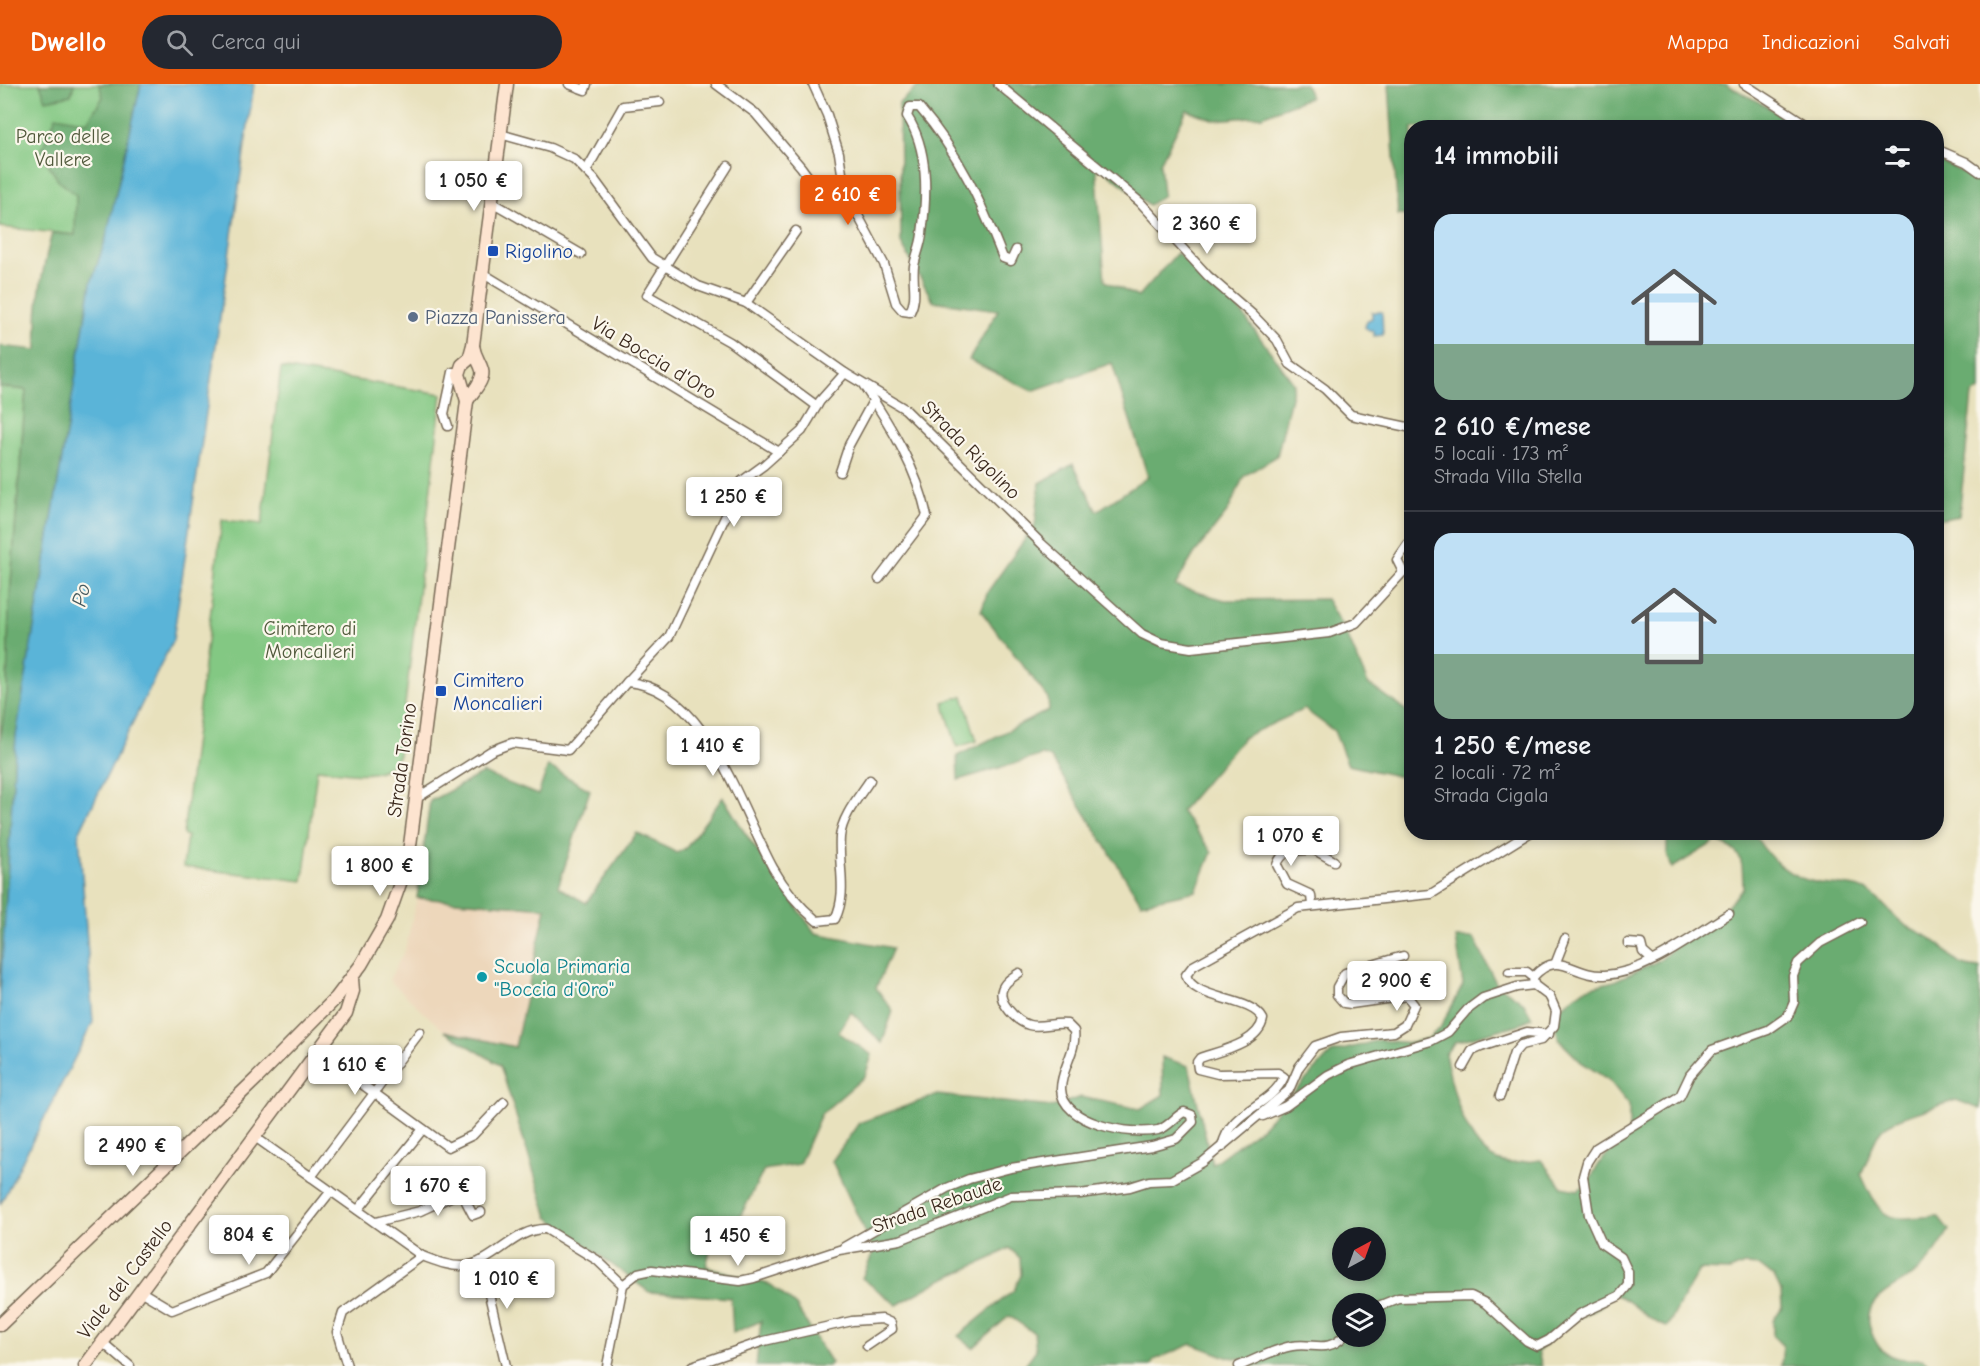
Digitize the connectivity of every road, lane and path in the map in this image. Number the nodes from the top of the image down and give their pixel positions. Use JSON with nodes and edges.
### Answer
{"nodes":[{"id":1,"x":507,"y":84,"type":"edge"},
{"id":2,"x":569,"y":84,"type":"edge"},
{"id":3,"x":587,"y":84,"type":"edge"},
{"id":4,"x":716,"y":84,"type":"edge"},
{"id":5,"x":813,"y":84,"type":"edge"},
{"id":6,"x":998,"y":84,"type":"edge"},
{"id":7,"x":1744,"y":84,"type":"edge"},
{"id":8,"x":660,"y":102,"type":"dead end"},
{"id":9,"x":1800,"y":120,"type":"edge"},
{"id":10,"x":500,"y":134,"type":"junction"},
{"id":11,"x":1944,"y":152,"type":"edge"},
{"id":12,"x":728,"y":165,"type":"dead end"},
{"id":13,"x":586,"y":171,"type":"junction"},
{"id":14,"x":1980,"y":172,"type":"edge"},
{"id":15,"x":846,"y":200,"type":"junction"},
{"id":16,"x":490,"y":201,"type":"junction"},
{"id":17,"x":796,"y":231,"type":"dead end"},
{"id":18,"x":1016,"y":250,"type":"dead end"},
{"id":19,"x":581,"y":254,"type":"dead end"},
{"id":20,"x":667,"y":268,"type":"junction"},
{"id":21,"x":482,"y":273,"type":"junction"},
{"id":22,"x":746,"y":303,"type":"junction"},
{"id":23,"x":473,"y":345,"type":"junction"},
{"id":24,"x":453,"y":372,"type":"dead end"},
{"id":25,"x":845,"y":373,"type":"junction"},
{"id":26,"x":861,"y":382,"type":"junction"},
{"id":27,"x":467,"y":401,"type":"junction"},
{"id":28,"x":873,"y":401,"type":"junction"},
{"id":29,"x":817,"y":406,"type":"junction"},
{"id":30,"x":447,"y":426,"type":"dead end"},
{"id":31,"x":1404,"y":426,"type":"edge"},
{"id":32,"x":779,"y":452,"type":"junction"},
{"id":33,"x":840,"y":472,"type":"dead end"},
{"id":34,"x":1404,"y":552,"type":"edge"},
{"id":35,"x":879,"y":579,"type":"dead end"},
{"id":36,"x":627,"y":682,"type":"junction"},
{"id":37,"x":870,"y":780,"type":"dead end"},
{"id":38,"x":417,"y":798,"type":"junction"},
{"id":39,"x":1324,"y":830,"type":"dead end"},
{"id":40,"x":1518,"y":840,"type":"edge"},
{"id":41,"x":1313,"y":849,"type":"junction"},
{"id":42,"x":1334,"y":861,"type":"dead end"},
{"id":43,"x":1312,"y":906,"type":"junction"},
{"id":44,"x":1729,"y":914,"type":"dead end"},
{"id":45,"x":1860,"y":922,"type":"dead end"},
{"id":46,"x":1565,"y":939,"type":"dead end"},
{"id":47,"x":1628,"y":943,"type":"dead end"},
{"id":48,"x":1403,"y":956,"type":"dead end"},
{"id":49,"x":1652,"y":960,"type":"junction"},
{"id":50,"x":1556,"y":962,"type":"junction"},
{"id":51,"x":1509,"y":972,"type":"dead end"},
{"id":52,"x":1019,"y":973,"type":"dead end"},
{"id":53,"x":352,"y":979,"type":"junction"},
{"id":54,"x":1534,"y":981,"type":"junction"},
{"id":55,"x":420,"y":1032,"type":"dead end"},
{"id":56,"x":1549,"y":1034,"type":"junction"},
{"id":57,"x":318,"y":1052,"type":"junction"},
{"id":58,"x":1463,"y":1067,"type":"dead end"},
{"id":59,"x":374,"y":1093,"type":"junction"},
{"id":60,"x":1500,"y":1096,"type":"dead end"},
{"id":61,"x":504,"y":1102,"type":"dead end"},
{"id":62,"x":1254,"y":1120,"type":"junction"},
{"id":63,"x":423,"y":1129,"type":"junction"},
{"id":64,"x":255,"y":1137,"type":"junction"},
{"id":65,"x":1222,"y":1147,"type":"junction"},
{"id":66,"x":311,"y":1176,"type":"junction"},
{"id":67,"x":331,"y":1191,"type":"junction"},
{"id":68,"x":358,"y":1210,"type":"junction"},
{"id":69,"x":482,"y":1212,"type":"dead end"},
{"id":70,"x":376,"y":1222,"type":"junction"},
{"id":71,"x":839,"y":1250,"type":"junction"},
{"id":72,"x":422,"y":1256,"type":"junction"},
{"id":73,"x":481,"y":1261,"type":"junction"},
{"id":74,"x":623,"y":1285,"type":"junction"},
{"id":75,"x":140,"y":1291,"type":"junction"},
{"id":76,"x":1386,"y":1303,"type":"edge"},
{"id":77,"x":0,"y":1325,"type":"edge"},
{"id":78,"x":102,"y":1342,"type":"junction"},
{"id":79,"x":867,"y":1346,"type":"dead end"},
{"id":80,"x":1332,"y":1346,"type":"edge"},
{"id":81,"x":705,"y":1363,"type":"edge"},
{"id":82,"x":85,"y":1366,"type":"edge"},
{"id":83,"x":130,"y":1366,"type":"edge"},
{"id":84,"x":347,"y":1366,"type":"edge"},
{"id":85,"x":506,"y":1366,"type":"edge"},
{"id":86,"x":608,"y":1366,"type":"edge"},
{"id":87,"x":692,"y":1366,"type":"edge"},
{"id":88,"x":1239,"y":1366,"type":"edge"}],
"edges":[{"from":1,"to":10,"type":"main road","name":"Strada Torino"},
{"from":2,"to":3,"type":"street"},
{"from":4,"to":15,"type":"street"},
{"from":5,"to":15,"type":"street"},
{"from":6,"to":31,"type":"street"},
{"from":7,"to":9,"type":"street"},
{"from":8,"to":13,"type":"street"},
{"from":10,"to":13,"type":"street","name":"Strada Rigolino"},
{"from":10,"to":16,"type":"main road","name":"Strada Torino"},
{"from":11,"to":14,"type":"street"},
{"from":12,"to":20,"type":"street"},
{"from":13,"to":20,"type":"street","name":"Strada Rigolino"},
{"from":15,"to":18,"type":"street"},
{"from":16,"to":19,"type":"street"},
{"from":16,"to":21,"type":"main road","name":"Strada Torino"},
{"from":17,"to":22,"type":"street"},
{"from":20,"to":22,"type":"street","name":"Strada Rigolino"},
{"from":20,"to":29,"type":"street"},
{"from":21,"to":23,"type":"main road","name":"Strada Torino"},
{"from":21,"to":32,"type":"street","name":"Via Boccia d'Oro"},
{"from":22,"to":25,"type":"street","name":"Strada Rigolino"},
{"from":23,"to":27,"type":"main road","name":"Strada Torino"},
{"from":23,"to":27,"type":"main road","name":"Strada Torino"},
{"from":24,"to":30,"type":"street"},
{"from":25,"to":26,"type":"street","name":"Strada Rigolino"},
{"from":25,"to":29,"type":"street"},
{"from":26,"to":28,"type":"street"},
{"from":26,"to":34,"type":"street","name":"Strada Rigolino"},
{"from":27,"to":38,"type":"main road","name":"Strada Torino"},
{"from":28,"to":33,"type":"street"},
{"from":28,"to":35,"type":"street"},
{"from":29,"to":32,"type":"street"},
{"from":32,"to":36,"type":"street"},
{"from":36,"to":37,"type":"street"},
{"from":36,"to":38,"type":"street"},
{"from":38,"to":53,"type":"main road","name":"Strada Torino"},
{"from":39,"to":41,"type":"street"},
{"from":40,"to":43,"type":"street"},
{"from":41,"to":42,"type":"street"},
{"from":41,"to":43,"type":"street"},
{"from":43,"to":65,"type":"street"},
{"from":44,"to":49,"type":"street"},
{"from":45,"to":76,"type":"street"},
{"from":46,"to":50,"type":"street"},
{"from":47,"to":49,"type":"street"},
{"from":48,"to":62,"type":"street","name":"Strada Rebaude"},
{"from":49,"to":50,"type":"street"},
{"from":50,"to":54,"type":"street"},
{"from":51,"to":54,"type":"street"},
{"from":52,"to":71,"type":"street"},
{"from":53,"to":57,"type":"main road","name":"Viale del Castello"},
{"from":53,"to":77,"type":"main road","name":"Strada Torino"},
{"from":54,"to":56,"type":"street"},
{"from":54,"to":62,"type":"street"},
{"from":55,"to":59,"type":"street"},
{"from":56,"to":58,"type":"street"},
{"from":56,"to":60,"type":"street"},
{"from":57,"to":59,"type":"street"},
{"from":57,"to":64,"type":"main road","name":"Viale del Castello"},
{"from":59,"to":63,"type":"street"},
{"from":59,"to":66,"type":"street"},
{"from":61,"to":63,"type":"street"},
{"from":62,"to":65,"type":"street","name":"Strada Rebaude"},
{"from":63,"to":68,"type":"street"},
{"from":64,"to":66,"type":"street"},
{"from":64,"to":75,"type":"main road","name":"Viale del Castello"},
{"from":65,"to":71,"type":"street","name":"Strada Rebaude"},
{"from":66,"to":67,"type":"street"},
{"from":67,"to":68,"type":"street"},
{"from":67,"to":75,"type":"street"},
{"from":68,"to":70,"type":"street"},
{"from":69,"to":70,"type":"street"},
{"from":70,"to":72,"type":"street"},
{"from":71,"to":74,"type":"street","name":"Strada Rebaude"},
{"from":72,"to":73,"type":"street"},
{"from":72,"to":84,"type":"street"},
{"from":73,"to":74,"type":"street"},
{"from":73,"to":85,"type":"street"},
{"from":74,"to":86,"type":"street"},
{"from":75,"to":78,"type":"main road","name":"Viale del Castello"},
{"from":78,"to":82,"type":"main road","name":"Viale del Castello"},
{"from":78,"to":83,"type":"street"},
{"from":79,"to":81,"type":"street"},
{"from":80,"to":88,"type":"street"},
{"from":81,"to":87,"type":"street"}]}
